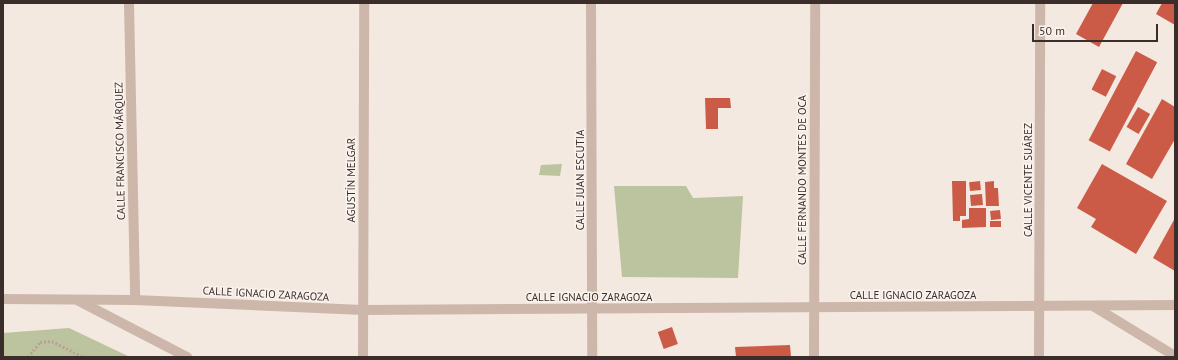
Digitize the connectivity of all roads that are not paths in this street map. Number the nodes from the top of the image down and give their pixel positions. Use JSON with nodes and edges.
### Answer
{"nodes":[{"id":1,"x":129,"y":3,"type":"edge"},
{"id":2,"x":364,"y":3,"type":"edge"},
{"id":3,"x":591,"y":3,"type":"edge"},
{"id":4,"x":815,"y":3,"type":"edge"},
{"id":5,"x":1040,"y":3,"type":"edge"},
{"id":6,"x":3,"y":299,"type":"edge"},
{"id":7,"x":78,"y":300,"type":"junction"},
{"id":8,"x":135,"y":300,"type":"junction"},
{"id":9,"x":1175,"y":304,"type":"edge"},
{"id":10,"x":1093,"y":306,"type":"junction"},
{"id":11,"x":814,"y":307,"type":"junction"},
{"id":12,"x":1039,"y":307,"type":"junction"},
{"id":13,"x":592,"y":308,"type":"junction"},
{"id":14,"x":363,"y":310,"type":"junction"},
{"id":15,"x":1175,"y":356,"type":"edge"},
{"id":16,"x":187,"y":357,"type":"edge"},
{"id":17,"x":363,"y":357,"type":"edge"},
{"id":18,"x":592,"y":357,"type":"edge"},
{"id":19,"x":814,"y":357,"type":"edge"},
{"id":20,"x":1039,"y":357,"type":"edge"}],
"edges":[{"from":1,"to":8,"type":"street","name":"CALLE FRANCISCO MÁRQUEZ"},
{"from":2,"to":14,"type":"street","name":"AGUSTÍN MELGAR"},
{"from":3,"to":13,"type":"street","name":"CALLE JUAN ESCUTIA"},
{"from":4,"to":11,"type":"street","name":"CALLE FERNANDO MONTES DE OCA"},
{"from":5,"to":12,"type":"street","name":"CALLE VICENTE SUÁREZ"},
{"from":6,"to":7,"type":"street","name":"CALLE IGNACIO ZARAGOZA"},
{"from":7,"to":8,"type":"street","name":"CALLE IGNACIO ZARAGOZA"},
{"from":7,"to":16,"type":"street"},
{"from":8,"to":14,"type":"street","name":"CALLE IGNACIO ZARAGOZA"},
{"from":9,"to":10,"type":"street","name":"CALLE IGNACIO ZARAGOZA"},
{"from":10,"to":12,"type":"street","name":"CALLE IGNACIO ZARAGOZA"},
{"from":10,"to":15,"type":"street"},
{"from":11,"to":12,"type":"street","name":"CALLE IGNACIO ZARAGOZA"},
{"from":11,"to":13,"type":"street","name":"CALLE IGNACIO ZARAGOZA"},
{"from":11,"to":19,"type":"street","name":"CALLE FERNANDO MONTES DE OCA"},
{"from":12,"to":20,"type":"street","name":"CALLE VICENTE SUÁREZ"},
{"from":13,"to":14,"type":"street","name":"CALLE IGNACIO ZARAGOZA"},
{"from":13,"to":18,"type":"street","name":"CALLE JUAN ESCUTIA"},
{"from":14,"to":17,"type":"street","name":"AGUSTÍN MELGAR"}]}
